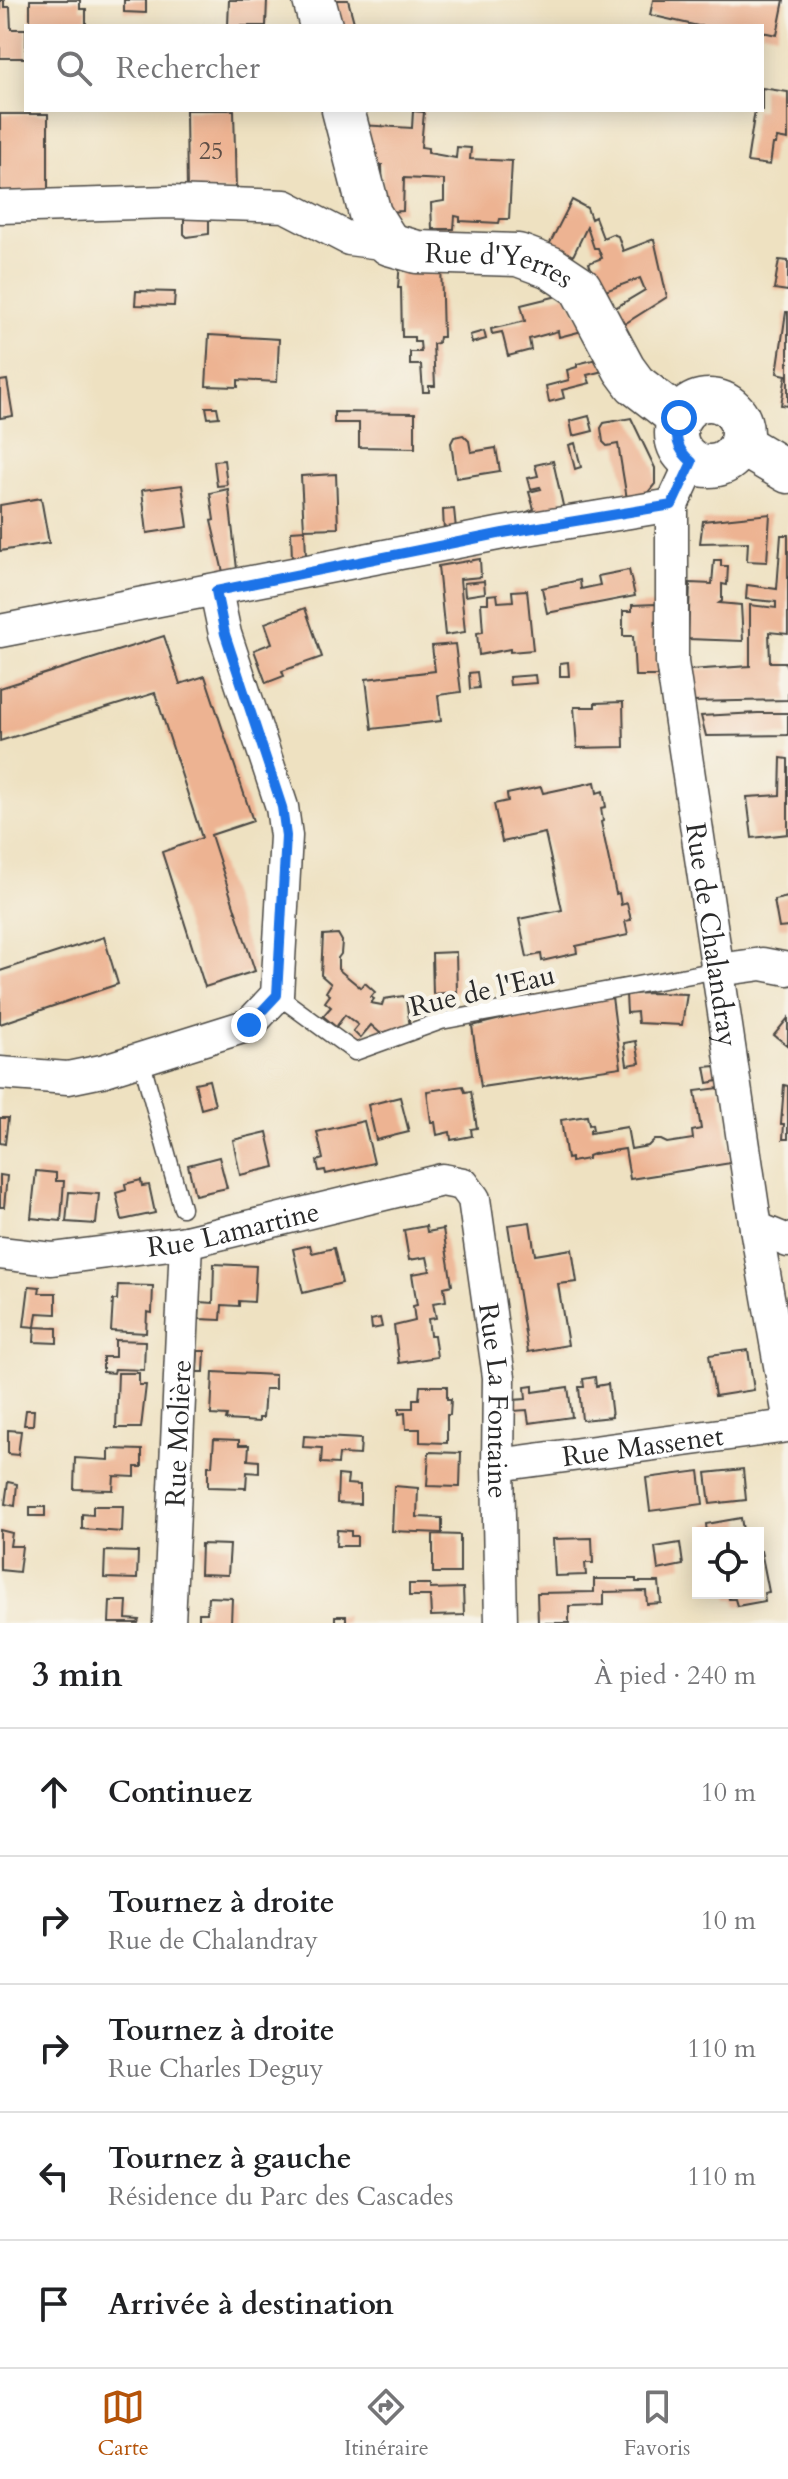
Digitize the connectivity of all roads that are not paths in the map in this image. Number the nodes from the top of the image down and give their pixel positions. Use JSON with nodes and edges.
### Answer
{"nodes":[{"id":1,"x":314,"y":0,"type":"edge"},
{"id":2,"x":320,"y":24,"type":"edge"},
{"id":3,"x":344,"y":112,"type":"edge"},
{"id":4,"x":0,"y":207,"type":"edge"},
{"id":5,"x":389,"y":244,"type":"junction"},
{"id":6,"x":679,"y":418,"type":"junction"},
{"id":7,"x":741,"y":444,"type":"junction"},
{"id":8,"x":692,"y":462,"type":"junction"},
{"id":9,"x":788,"y":472,"type":"edge"},
{"id":10,"x":672,"y":505,"type":"junction"},
{"id":11,"x":216,"y":591,"type":"junction"},
{"id":12,"x":0,"y":631,"type":"edge"},
{"id":13,"x":788,"y":969,"type":"edge"},
{"id":14,"x":718,"y":970,"type":"junction"},
{"id":15,"x":277,"y":995,"type":"junction"},
{"id":16,"x":141,"y":1059,"type":"junction"},
{"id":17,"x":0,"y":1073,"type":"edge"},
{"id":18,"x":463,"y":1184,"type":"joint"},
{"id":19,"x":182,"y":1208,"type":"dead end"},
{"id":20,"x":756,"y":1228,"type":"junction"},
{"id":21,"x":788,"y":1241,"type":"edge"},
{"id":22,"x":186,"y":1242,"type":"junction"},
{"id":23,"x":0,"y":1253,"type":"edge"},
{"id":24,"x":788,"y":1411,"type":"edge"},
{"id":25,"x":788,"y":1426,"type":"edge"},
{"id":26,"x":498,"y":1465,"type":"junction"},
{"id":27,"x":169,"y":1623,"type":"edge"},
{"id":28,"x":501,"y":1623,"type":"edge"}],
"edges":[{"from":1,"to":2,"type":"street"},
{"from":3,"to":5,"type":"street","name":"Rue d'Yerres"},
{"from":4,"to":5,"type":"street"},
{"from":5,"to":6,"type":"street","name":"Rue d'Yerres"},
{"from":6,"to":7,"type":"street"},
{"from":6,"to":8,"type":"street"},
{"from":7,"to":8,"type":"street"},
{"from":7,"to":9,"type":"street"},
{"from":8,"to":10,"type":"street","name":"Rue de Chalandray"},
{"from":10,"to":11,"type":"street"},
{"from":10,"to":14,"type":"street","name":"Rue de Chalandray"},
{"from":11,"to":12,"type":"street"},
{"from":11,"to":15,"type":"street"},
{"from":13,"to":14,"type":"street"},
{"from":14,"to":15,"type":"lane","name":"Rue de l'Eau"},
{"from":14,"to":20,"type":"street","name":"Rue de Chalandray"},
{"from":15,"to":16,"type":"street"},
{"from":16,"to":17,"type":"street"},
{"from":16,"to":19,"type":"lane"},
{"from":18,"to":22,"type":"street","name":"Rue Lamartine"},
{"from":18,"to":26,"type":"street","name":"Rue La Fontaine"},
{"from":20,"to":21,"type":"street"},
{"from":20,"to":24,"type":"street","name":"Rue de Chalandray"},
{"from":22,"to":23,"type":"street","name":"Rue Lamartine"},
{"from":22,"to":27,"type":"street","name":"Rue Molière"},
{"from":25,"to":26,"type":"street","name":"Rue Massenet"},
{"from":26,"to":28,"type":"street","name":"Rue La Fontaine"}]}
